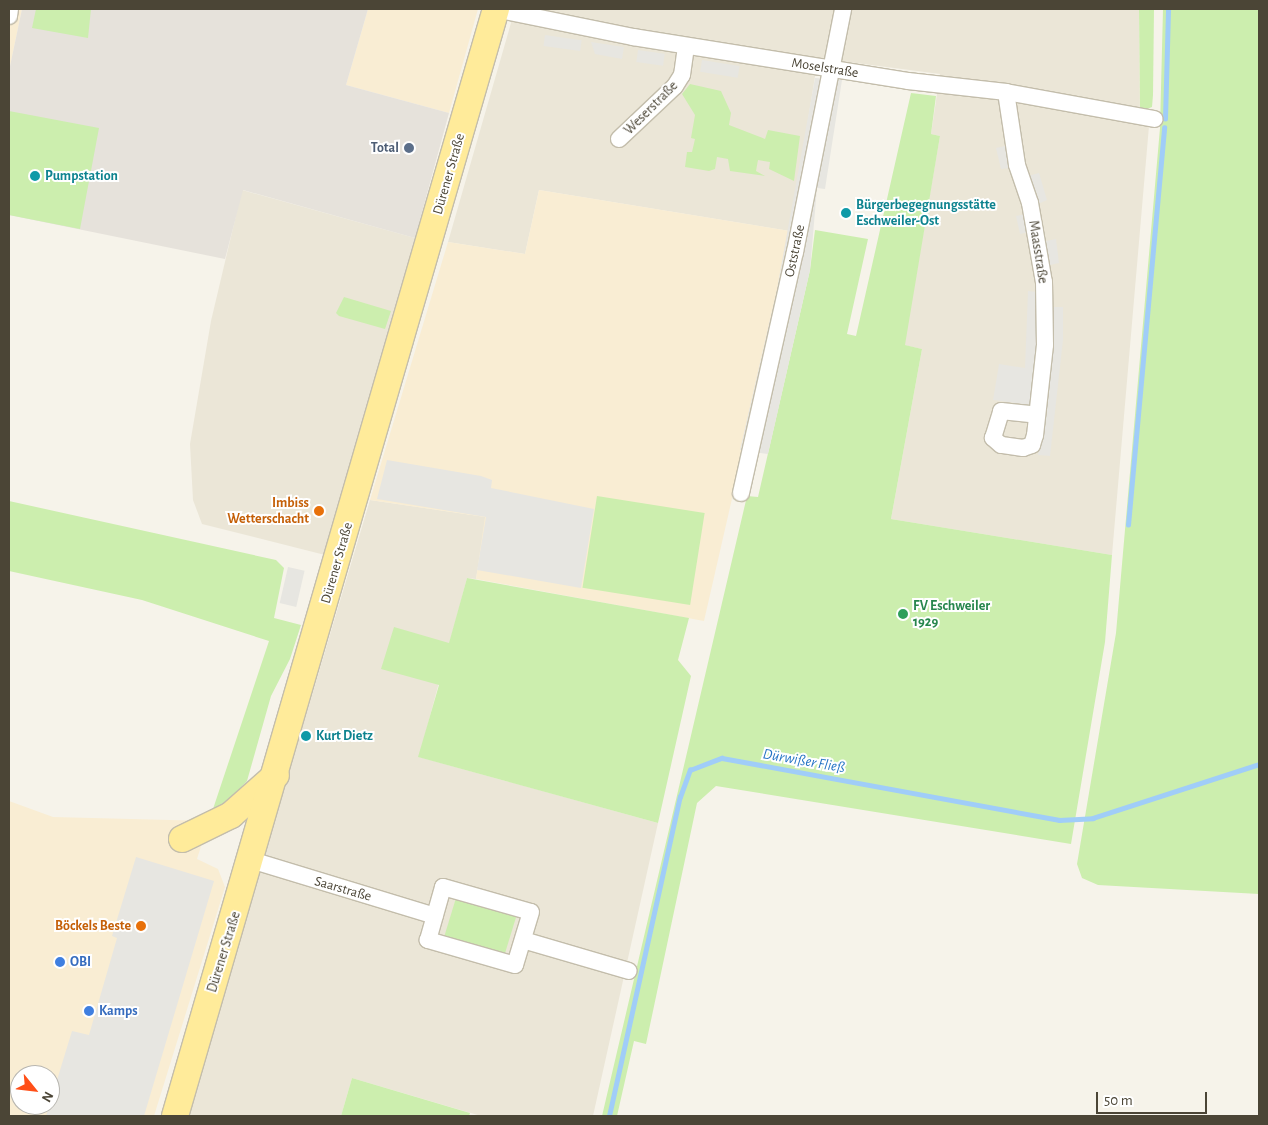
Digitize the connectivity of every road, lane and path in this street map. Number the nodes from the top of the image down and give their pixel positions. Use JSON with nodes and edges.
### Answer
{"nodes":[{"id":1,"x":10,"y":9,"type":"edge"},
{"id":2,"x":495,"y":9,"type":"edge"},
{"id":3,"x":843,"y":9,"type":"edge"},
{"id":4,"x":539,"y":14,"type":"edge"},
{"id":5,"x":9,"y":16,"type":"edge"},
{"id":6,"x":686,"y":46,"type":"junction"},
{"id":7,"x":829,"y":69,"type":"junction"},
{"id":8,"x":1006,"y":92,"type":"junction"},
{"id":9,"x":1155,"y":119,"type":"dead end"},
{"id":10,"x":619,"y":139,"type":"dead end"},
{"id":11,"x":1037,"y":415,"type":"dead end"},
{"id":12,"x":741,"y":493,"type":"dead end"},
{"id":13,"x":276,"y":774,"type":"junction"},
{"id":14,"x":182,"y":839,"type":"dead end"},
{"id":15,"x":251,"y":860,"type":"junction"},
{"id":16,"x":435,"y":916,"type":"junction"},
{"id":17,"x":523,"y":940,"type":"junction"},
{"id":18,"x":629,"y":971,"type":"dead end"},
{"id":19,"x":175,"y":1116,"type":"edge"}],
"edges":[{"from":1,"to":5,"type":"street"},
{"from":2,"to":4,"type":"street","name":"Moselstraße"},
{"from":2,"to":13,"type":"main road","name":"Dürener Straße"},
{"from":3,"to":7,"type":"street","name":"Oststraße"},
{"from":4,"to":6,"type":"street","name":"Moselstraße"},
{"from":6,"to":7,"type":"street","name":"Moselstraße"},
{"from":6,"to":10,"type":"street","name":"Weserstraße"},
{"from":7,"to":8,"type":"street","name":"Moselstraße"},
{"from":7,"to":12,"type":"street","name":"Oststraße"},
{"from":8,"to":9,"type":"street","name":"Moselstraße"},
{"from":8,"to":11,"type":"street","name":"Maasstraße"},
{"from":13,"to":14,"type":"main road"},
{"from":13,"to":15,"type":"main road","name":"Dürener Straße"},
{"from":15,"to":16,"type":"street","name":"Saarstraße"},
{"from":15,"to":19,"type":"main road","name":"Dürener Straße"},
{"from":16,"to":17,"type":"street"},
{"from":16,"to":17,"type":"street"},
{"from":17,"to":18,"type":"street"}]}
